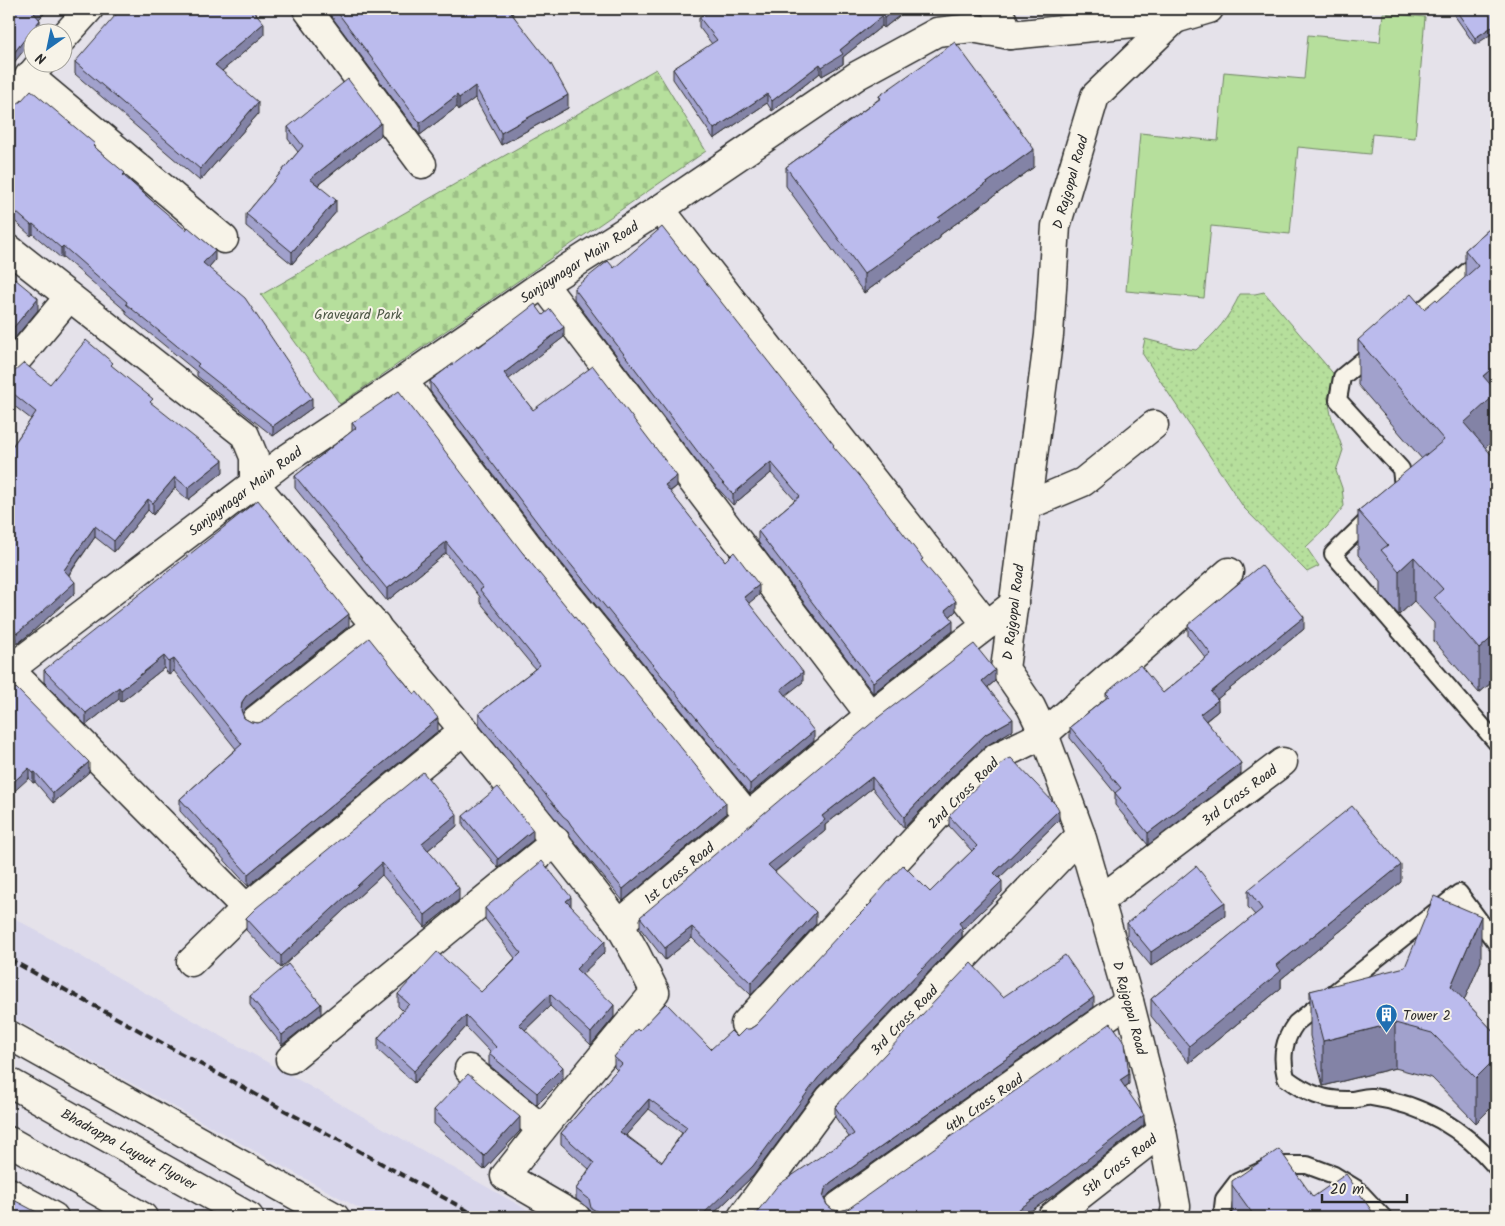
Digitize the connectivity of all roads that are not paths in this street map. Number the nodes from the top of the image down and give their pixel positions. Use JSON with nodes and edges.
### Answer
{"nodes":[{"id":1,"x":89,"y":9,"type":"edge"},
{"id":2,"x":307,"y":9,"type":"edge"},
{"id":3,"x":996,"y":9,"type":"edge"},
{"id":4,"x":1209,"y":9,"type":"edge"},
{"id":5,"x":1175,"y":19,"type":"junction"},
{"id":6,"x":72,"y":28,"type":"edge"},
{"id":7,"x":1010,"y":35,"type":"junction"},
{"id":8,"x":33,"y":72,"type":"edge"},
{"id":9,"x":38,"y":72,"type":"edge"},
{"id":10,"x":9,"y":102,"type":"edge"},
{"id":11,"x":422,"y":164,"type":"dead end"},
{"id":12,"x":660,"y":209,"type":"junction"},
{"id":13,"x":224,"y":239,"type":"dead end"},
{"id":14,"x":9,"y":249,"type":"edge"},
{"id":15,"x":1496,"y":254,"type":"edge"},
{"id":16,"x":543,"y":284,"type":"junction"},
{"id":17,"x":69,"y":297,"type":"junction"},
{"id":18,"x":9,"y":369,"type":"edge"},
{"id":19,"x":403,"y":381,"type":"junction"},
{"id":20,"x":1154,"y":425,"type":"dead end"},
{"id":21,"x":254,"y":483,"type":"junction"},
{"id":22,"x":1026,"y":506,"type":"junction"},
{"id":23,"x":1229,"y":572,"type":"dead end"},
{"id":24,"x":1014,"y":604,"type":"junction"},
{"id":25,"x":987,"y":625,"type":"junction"},
{"id":26,"x":376,"y":626,"type":"junction"},
{"id":27,"x":9,"y":670,"type":"edge"},
{"id":28,"x":870,"y":715,"type":"junction"},
{"id":29,"x":256,"y":720,"type":"dead end"},
{"id":30,"x":464,"y":730,"type":"junction"},
{"id":31,"x":1044,"y":734,"type":"junction"},
{"id":32,"x":1496,"y":742,"type":"edge"},
{"id":33,"x":1283,"y":762,"type":"dead end"},
{"id":34,"x":748,"y":816,"type":"junction"},
{"id":35,"x":1081,"y":835,"type":"junction"},
{"id":36,"x":556,"y":841,"type":"junction"},
{"id":37,"x":1100,"y":900,"type":"junction"},
{"id":38,"x":246,"y":908,"type":"junction"},
{"id":39,"x":619,"y":924,"type":"junction"},
{"id":40,"x":1496,"y":943,"type":"edge"},
{"id":41,"x":191,"y":962,"type":"dead end"},
{"id":42,"x":1129,"y":1001,"type":"junction"},
{"id":43,"x":745,"y":1024,"type":"dead end"},
{"id":44,"x":9,"y":1035,"type":"edge"},
{"id":45,"x":290,"y":1059,"type":"dead end"},
{"id":46,"x":469,"y":1069,"type":"dead end"},
{"id":47,"x":9,"y":1082,"type":"edge"},
{"id":48,"x":542,"y":1130,"type":"junction"},
{"id":49,"x":1162,"y":1131,"type":"junction"},
{"id":50,"x":9,"y":1141,"type":"edge"},
{"id":51,"x":1496,"y":1167,"type":"edge"},
{"id":52,"x":9,"y":1192,"type":"edge"},
{"id":53,"x":839,"y":1206,"type":"dead end"},
{"id":54,"x":54,"y":1217,"type":"edge"},
{"id":55,"x":143,"y":1217,"type":"edge"},
{"id":56,"x":249,"y":1217,"type":"edge"},
{"id":57,"x":335,"y":1217,"type":"edge"},
{"id":58,"x":576,"y":1217,"type":"edge"},
{"id":59,"x":742,"y":1217,"type":"edge"},
{"id":60,"x":1052,"y":1217,"type":"edge"},
{"id":61,"x":1174,"y":1217,"type":"edge"},
{"id":62,"x":1222,"y":1217,"type":"edge"},
{"id":63,"x":1383,"y":1217,"type":"edge"}],
"edges":[{"from":1,"to":6,"type":"main road"},
{"from":2,"to":11,"type":"main road"},
{"from":3,"to":7,"type":"main road"},
{"from":4,"to":5,"type":"main road","name":"Sanjaynagar Main Road"},
{"from":5,"to":7,"type":"main road","name":"Sanjaynagar Main Road"},
{"from":5,"to":22,"type":"main road","name":"D Rajgopal Road"},
{"from":7,"to":12,"type":"main road","name":"Sanjaynagar Main Road"},
{"from":8,"to":10,"type":"main road"},
{"from":9,"to":13,"type":"main road"},
{"from":12,"to":16,"type":"main road","name":"Sanjaynagar Main Road"},
{"from":12,"to":25,"type":"main road"},
{"from":14,"to":17,"type":"main road"},
{"from":15,"to":32,"type":"lane"},
{"from":16,"to":19,"type":"main road","name":"Sanjaynagar Main Road"},
{"from":16,"to":28,"type":"main road"},
{"from":17,"to":18,"type":"main road"},
{"from":17,"to":21,"type":"main road"},
{"from":19,"to":21,"type":"main road","name":"Sanjaynagar Main Road"},
{"from":19,"to":34,"type":"main road"},
{"from":20,"to":22,"type":"main road"},
{"from":21,"to":26,"type":"main road"},
{"from":21,"to":27,"type":"main road","name":"Sanjaynagar Main Road"},
{"from":22,"to":24,"type":"main road","name":"D Rajgopal Road"},
{"from":23,"to":31,"type":"main road","name":"2nd Cross Road"},
{"from":24,"to":25,"type":"main road","name":"1st Cross Road"},
{"from":24,"to":31,"type":"main road","name":"D Rajgopal Road"},
{"from":25,"to":28,"type":"main road","name":"1st Cross Road"},
{"from":26,"to":29,"type":"main road"},
{"from":26,"to":30,"type":"main road"},
{"from":27,"to":38,"type":"main road"},
{"from":28,"to":34,"type":"main road","name":"1st Cross Road"},
{"from":30,"to":36,"type":"main road"},
{"from":30,"to":38,"type":"main road"},
{"from":31,"to":35,"type":"main road","name":"D Rajgopal Road"},
{"from":31,"to":43,"type":"main road","name":"2nd Cross Road"},
{"from":33,"to":37,"type":"main road","name":"3rd Cross Road"},
{"from":34,"to":39,"type":"main road","name":"1st Cross Road"},
{"from":35,"to":37,"type":"main road","name":"D Rajgopal Road"},
{"from":35,"to":59,"type":"main road","name":"3rd Cross Road"},
{"from":36,"to":39,"type":"main road"},
{"from":36,"to":45,"type":"main road"},
{"from":37,"to":42,"type":"main road","name":"D Rajgopal Road"},
{"from":38,"to":41,"type":"main road"},
{"from":39,"to":48,"type":"main road"},
{"from":40,"to":51,"type":"lane"},
{"from":42,"to":49,"type":"main road","name":"D Rajgopal Road"},
{"from":42,"to":53,"type":"main road","name":"4th Cross Road"},
{"from":44,"to":57,"type":"main road"},
{"from":46,"to":48,"type":"main road"},
{"from":47,"to":56,"type":"main road","name":"Bhadrappa Layout Flyover"},
{"from":48,"to":58,"type":"main road"},
{"from":49,"to":60,"type":"main road","name":"5th Cross Road"},
{"from":49,"to":61,"type":"main road","name":"D Rajgopal Road"},
{"from":50,"to":55,"type":"main road"},
{"from":52,"to":54,"type":"main road"},
{"from":62,"to":63,"type":"lane"}]}
